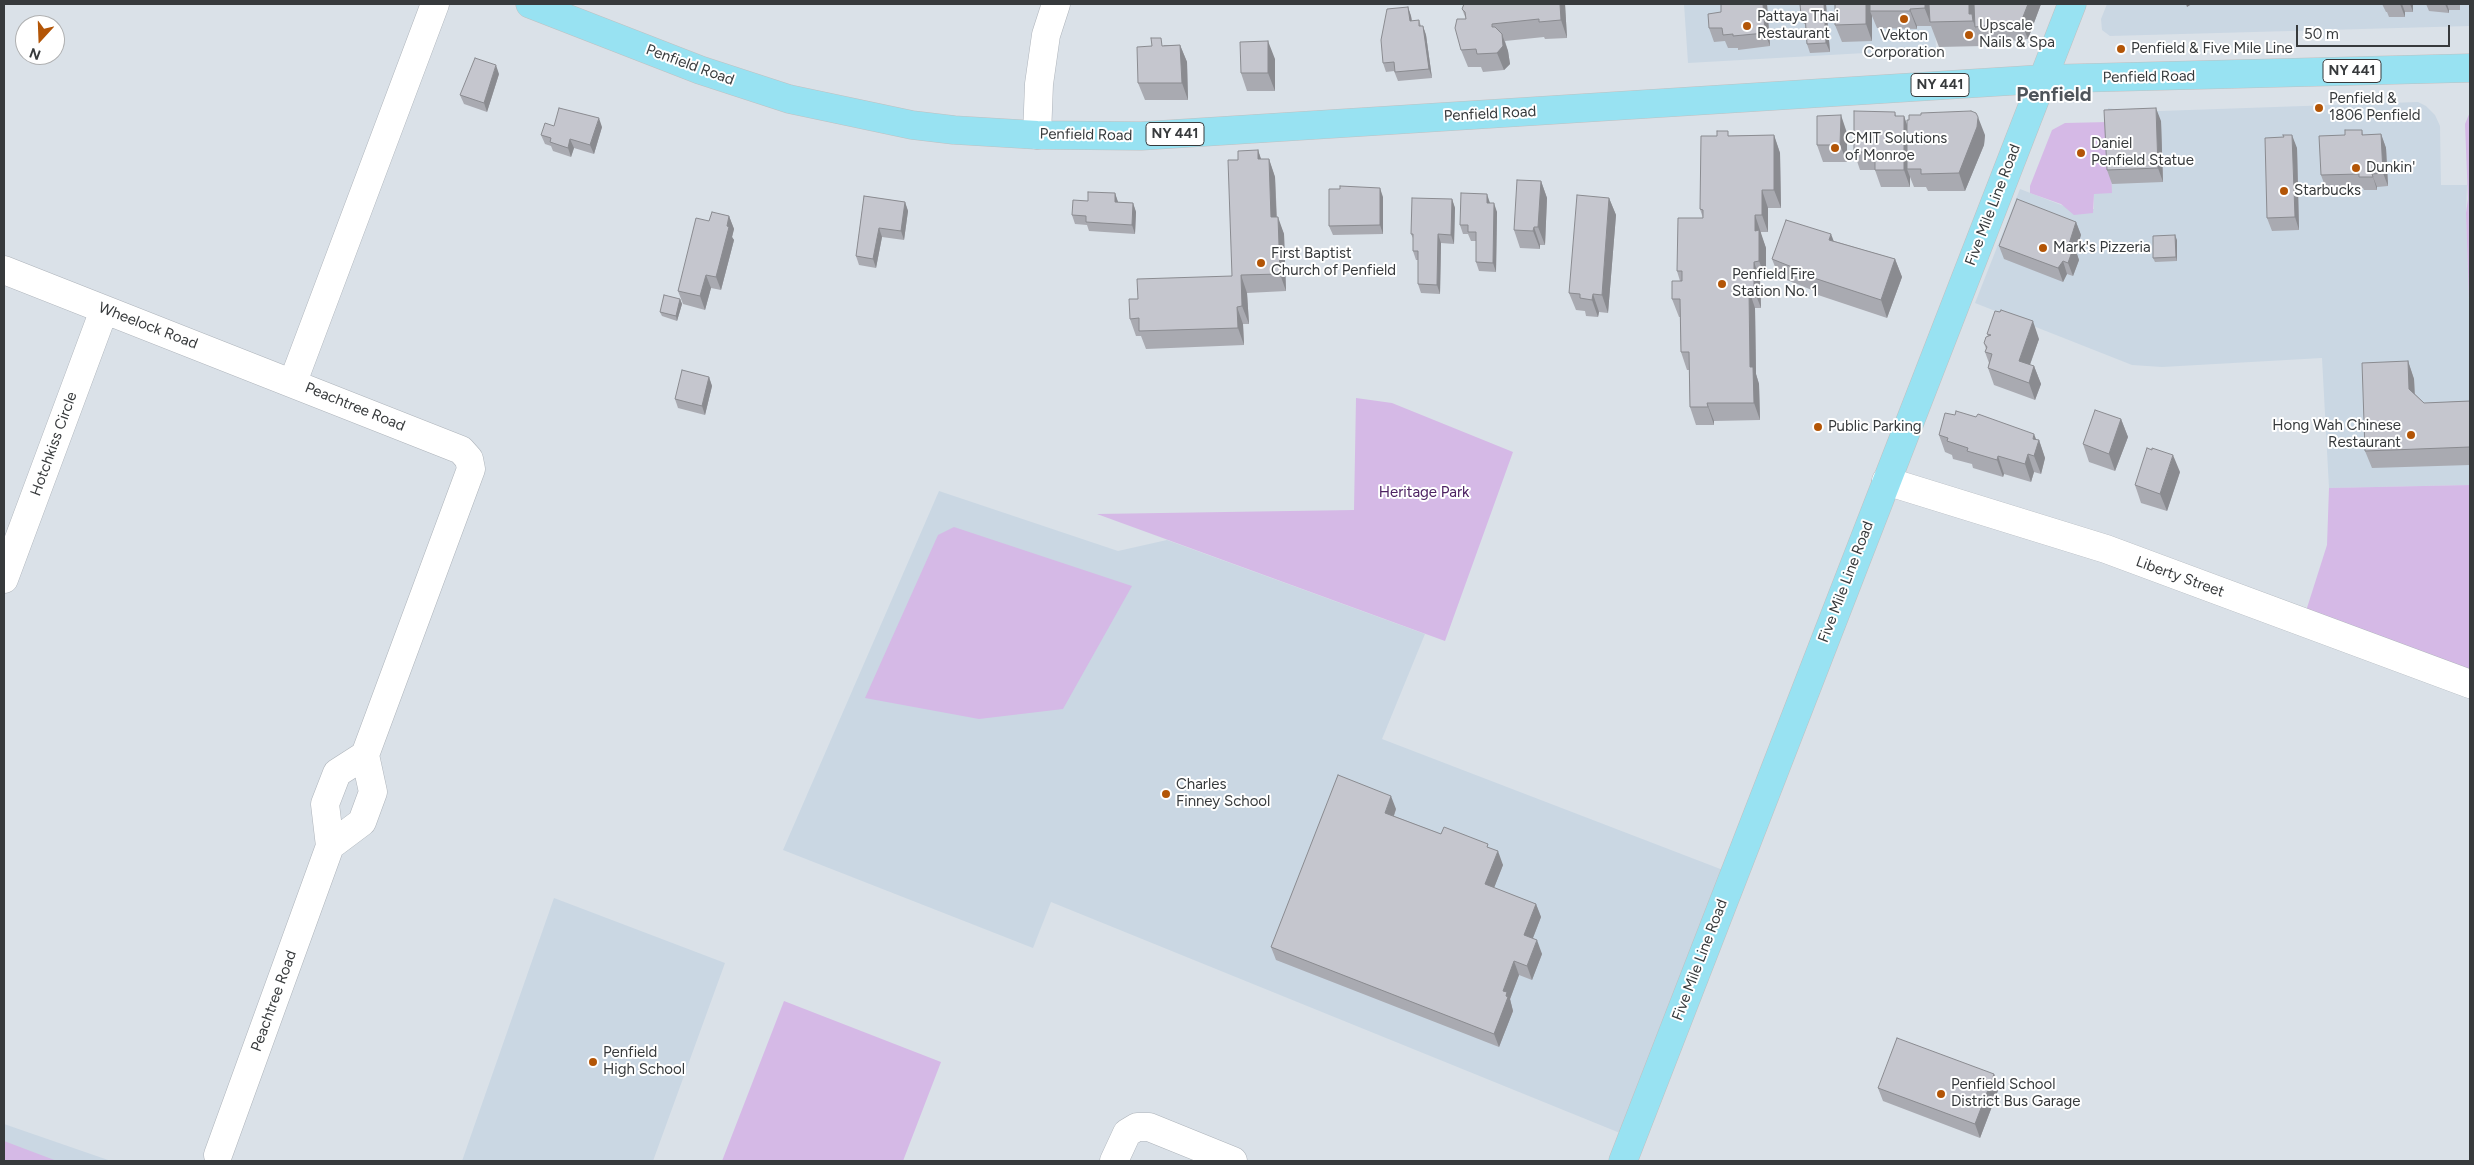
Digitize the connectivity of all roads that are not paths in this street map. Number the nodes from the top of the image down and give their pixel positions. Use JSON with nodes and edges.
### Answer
{"nodes":[{"id":1,"x":435,"y":4,"type":"edge"},
{"id":2,"x":530,"y":4,"type":"edge"},
{"id":3,"x":1056,"y":4,"type":"edge"},
{"id":4,"x":2072,"y":4,"type":"edge"},
{"id":5,"x":2470,"y":68,"type":"edge"},
{"id":6,"x":2042,"y":79,"type":"junction"},
{"id":7,"x":1037,"y":135,"type":"junction"},
{"id":8,"x":4,"y":270,"type":"edge"},
{"id":9,"x":104,"y":310,"type":"junction"},
{"id":10,"x":293,"y":382,"type":"junction"},
{"id":11,"x":1886,"y":481,"type":"junction"},
{"id":12,"x":4,"y":579,"type":"edge"},
{"id":13,"x":2470,"y":684,"type":"edge"},
{"id":14,"x":365,"y":754,"type":"junction"},
{"id":15,"x":330,"y":846,"type":"junction"},
{"id":16,"x":218,"y":1156,"type":"dead end"},
{"id":17,"x":1114,"y":1161,"type":"edge"},
{"id":18,"x":1233,"y":1161,"type":"edge"},
{"id":19,"x":1623,"y":1161,"type":"edge"}],
"edges":[{"from":1,"to":10,"type":"street","name":"Peachtree Road"},
{"from":2,"to":7,"type":"main road","name":"Penfield Road","number":"NY 441"},
{"from":3,"to":7,"type":"street"},
{"from":4,"to":6,"type":"main road","name":"Five Mile Line Road"},
{"from":5,"to":6,"type":"main road","name":"Penfield Road","number":"NY 441"},
{"from":6,"to":7,"type":"main road","name":"Penfield Road","number":"NY 441"},
{"from":6,"to":11,"type":"main road","name":"Five Mile Line Road"},
{"from":8,"to":9,"type":"street","name":"Wheelock Road"},
{"from":9,"to":10,"type":"street","name":"Wheelock Road"},
{"from":9,"to":12,"type":"street","name":"Hotchkiss Circle"},
{"from":10,"to":14,"type":"street","name":"Peachtree Road"},
{"from":11,"to":13,"type":"street","name":"Liberty Street"},
{"from":11,"to":19,"type":"main road","name":"Five Mile Line Road"},
{"from":14,"to":15,"type":"street","name":"Peachtree Road"},
{"from":14,"to":15,"type":"street"},
{"from":15,"to":16,"type":"street","name":"Peachtree Road"},
{"from":17,"to":18,"type":"street"}]}
